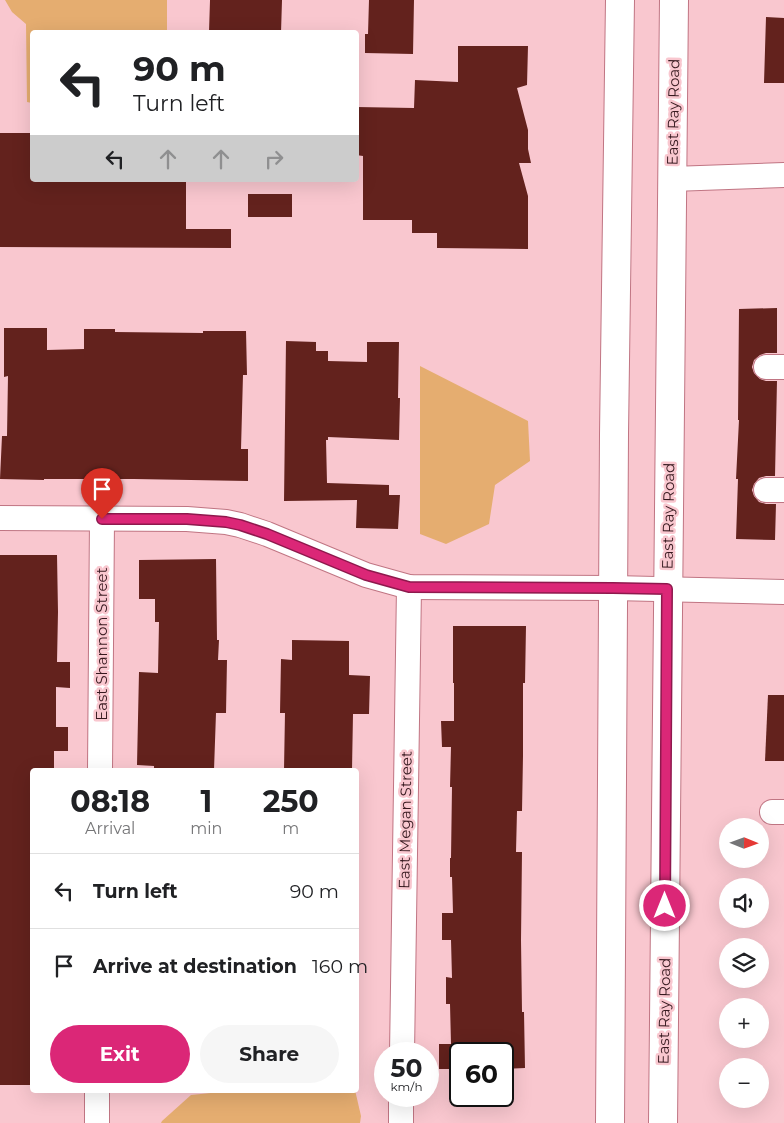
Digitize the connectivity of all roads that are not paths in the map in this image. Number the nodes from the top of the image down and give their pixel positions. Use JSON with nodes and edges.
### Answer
{"nodes":[{"id":1,"x":620,"y":0,"type":"edge"},
{"id":2,"x":674,"y":0,"type":"edge"},
{"id":3,"x":784,"y":175,"type":"edge"},
{"id":4,"x":672,"y":179,"type":"junction"},
{"id":5,"x":0,"y":518,"type":"edge"},
{"id":6,"x":102,"y":519,"type":"junction"},
{"id":7,"x":409,"y":587,"type":"junction"},
{"id":8,"x":613,"y":588,"type":"junction"},
{"id":9,"x":667,"y":589,"type":"junction"},
{"id":10,"x":784,"y":592,"type":"edge"},
{"id":11,"x":100,"y":768,"type":"edge"},
{"id":12,"x":402,"y":1042,"type":"edge"},
{"id":13,"x":97,"y":1093,"type":"edge"},
{"id":14,"x":401,"y":1107,"type":"edge"},
{"id":15,"x":97,"y":1123,"type":"edge"},
{"id":16,"x":401,"y":1123,"type":"edge"},
{"id":17,"x":610,"y":1123,"type":"edge"},
{"id":18,"x":663,"y":1123,"type":"edge"}],
"edges":[{"from":1,"to":8,"type":"main road"},
{"from":2,"to":4,"type":"main road","name":"East Ray Road"},
{"from":3,"to":4,"type":"street"},
{"from":4,"to":9,"type":"main road","name":"East Ray Road"},
{"from":5,"to":6,"type":"street"},
{"from":6,"to":7,"type":"street"},
{"from":6,"to":11,"type":"street","name":"East Shannon Street"},
{"from":7,"to":8,"type":"street"},
{"from":7,"to":12,"type":"street","name":"East Megan Street"},
{"from":8,"to":9,"type":"street"},
{"from":8,"to":17,"type":"main road"},
{"from":9,"to":10,"type":"street"},
{"from":9,"to":18,"type":"main road","name":"East Ray Road"},
{"from":13,"to":15,"type":"street"},
{"from":14,"to":16,"type":"street"}]}
